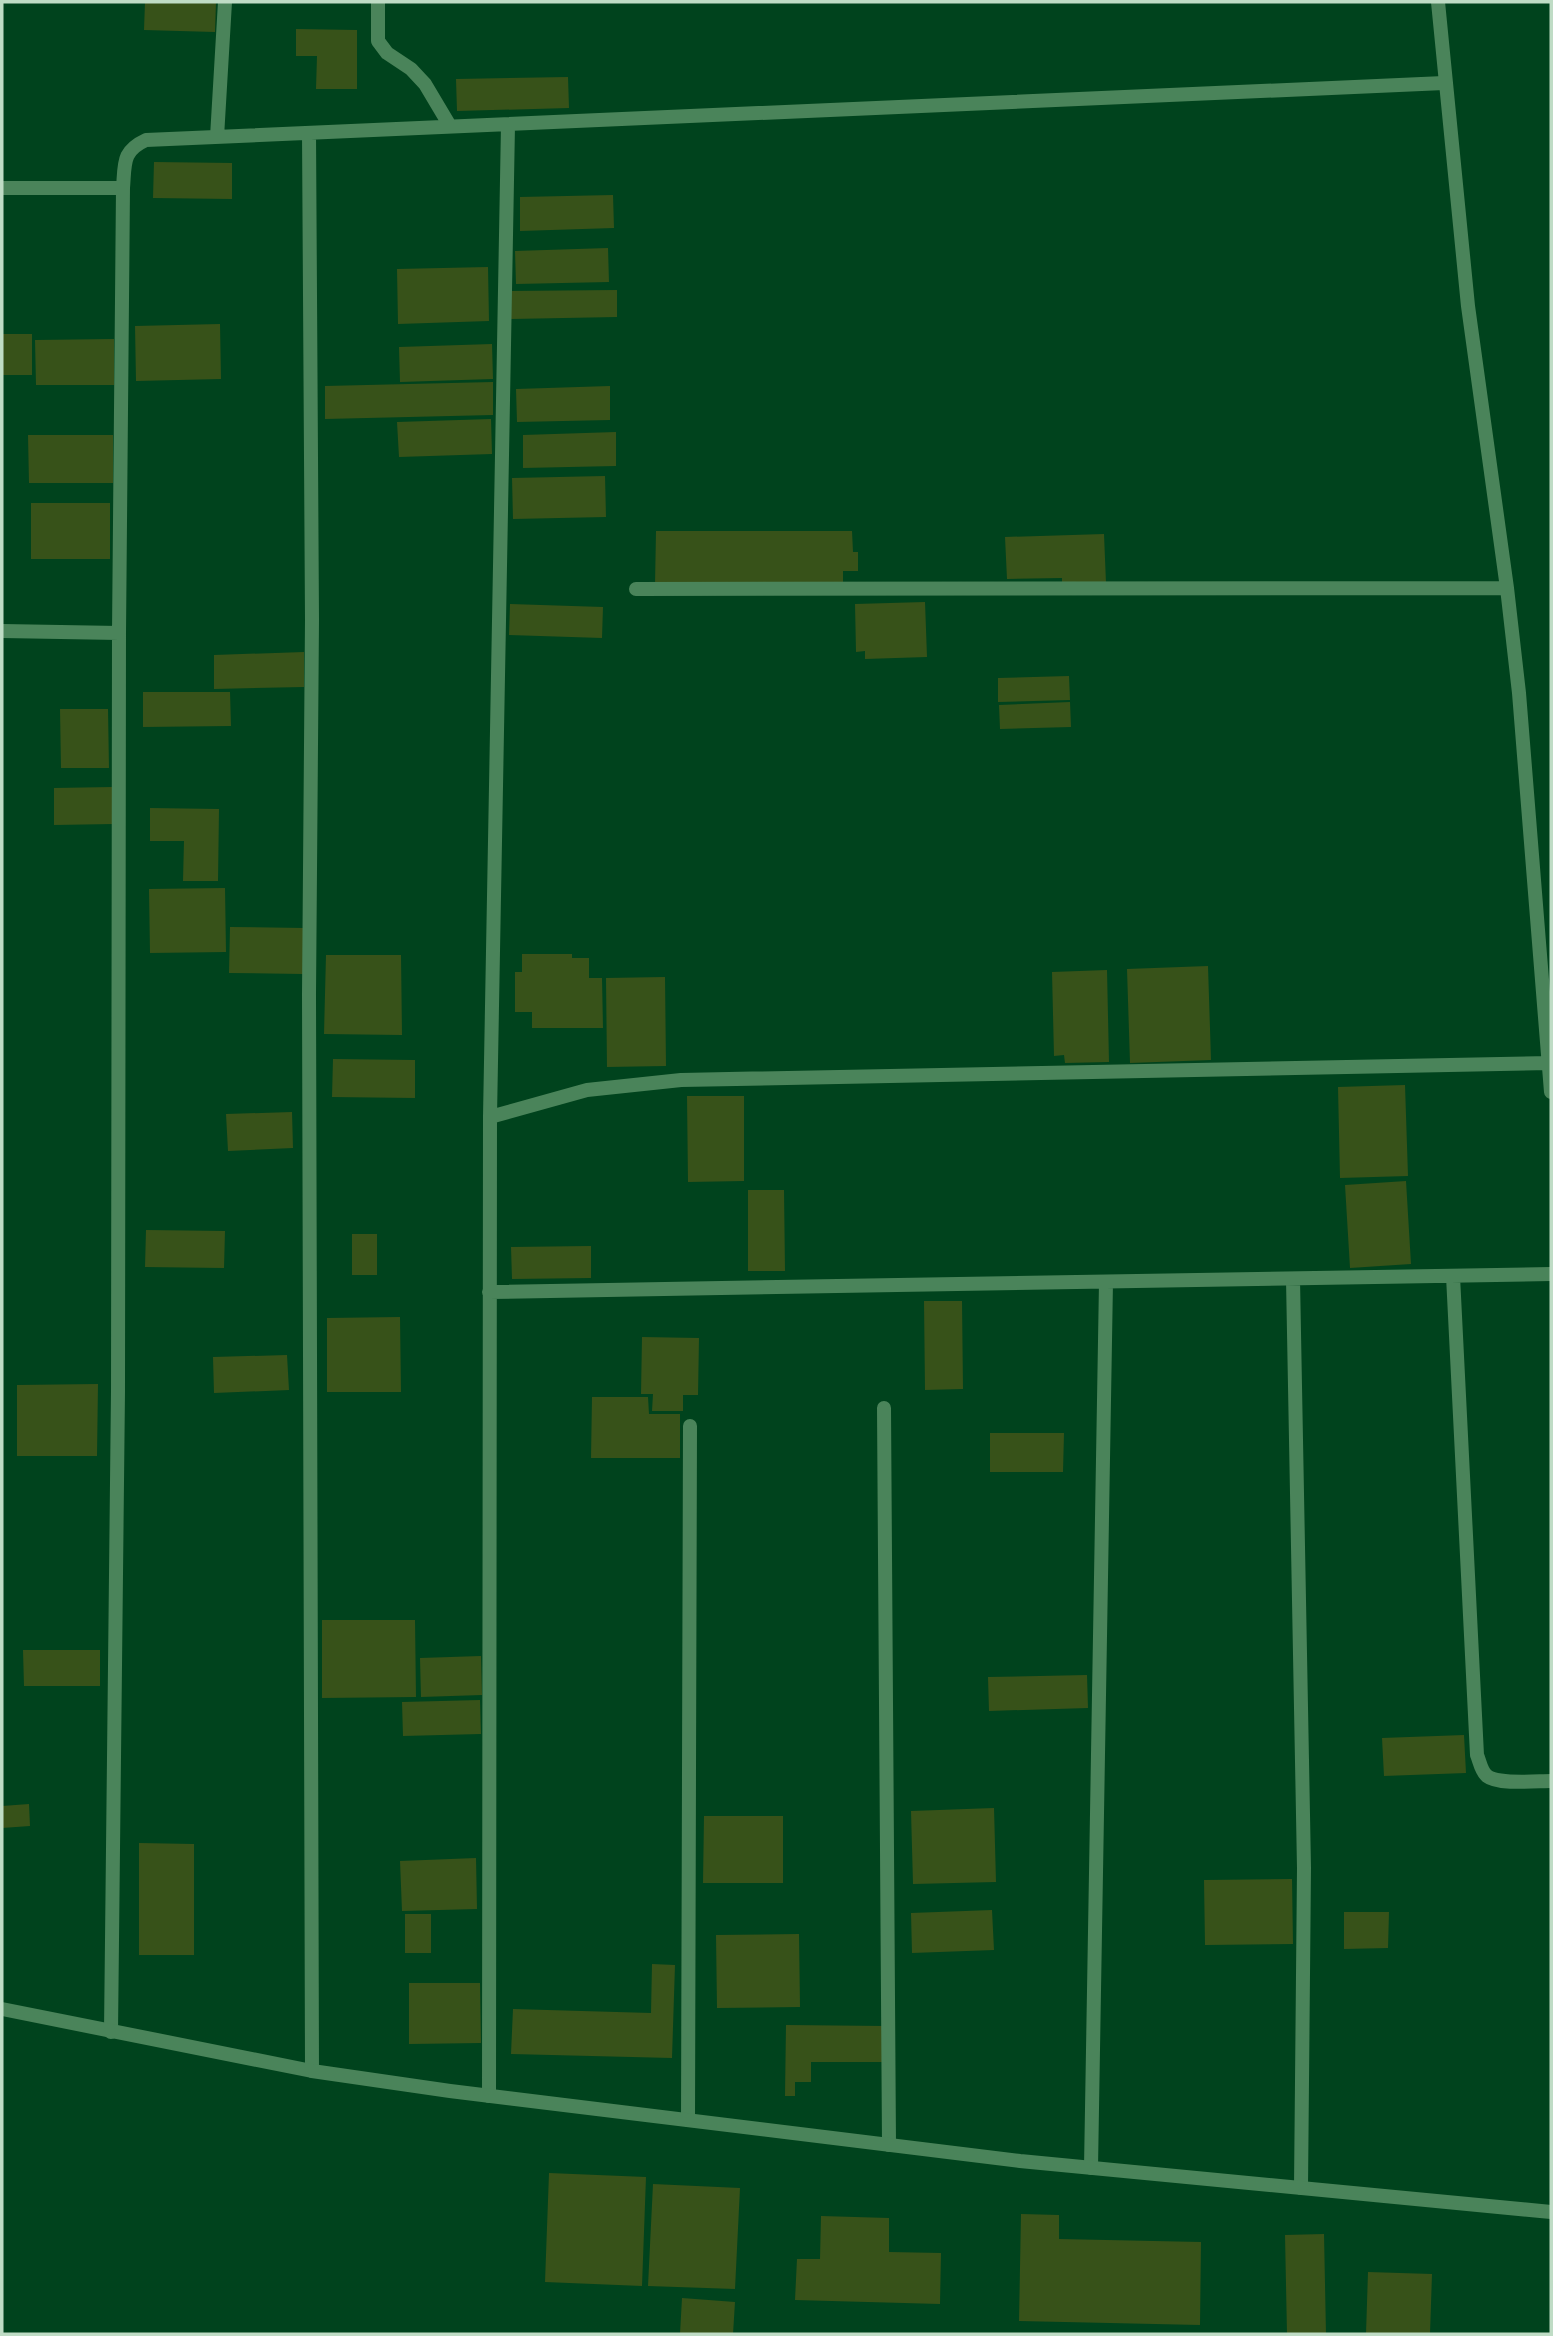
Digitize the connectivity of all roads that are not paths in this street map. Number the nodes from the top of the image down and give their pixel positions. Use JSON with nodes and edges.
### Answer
{"nodes":[{"id":1,"x":225,"y":2,"type":"edge"},
{"id":2,"x":378,"y":2,"type":"edge"},
{"id":3,"x":1438,"y":2,"type":"edge"},
{"id":4,"x":1444,"y":83,"type":"junction"},
{"id":5,"x":508,"y":125,"type":"junction"},
{"id":6,"x":450,"y":126,"type":"junction"},
{"id":7,"x":309,"y":132,"type":"junction"},
{"id":8,"x":217,"y":137,"type":"junction"},
{"id":9,"x":2,"y":188,"type":"edge"},
{"id":10,"x":122,"y":188,"type":"junction"},
{"id":11,"x":1507,"y":588,"type":"junction"},
{"id":12,"x":636,"y":589,"type":"dead end"},
{"id":13,"x":2,"y":631,"type":"edge"},
{"id":14,"x":119,"y":633,"type":"junction"},
{"id":15,"x":1549,"y":1063,"type":"junction"},
{"id":16,"x":1551,"y":1092,"type":"edge"},
{"id":17,"x":490,"y":1117,"type":"junction"},
{"id":18,"x":1551,"y":1274,"type":"edge"},
{"id":19,"x":1453,"y":1276,"type":"junction"},
{"id":20,"x":1293,"y":1279,"type":"junction"},
{"id":21,"x":1106,"y":1282,"type":"junction"},
{"id":22,"x":489,"y":1292,"type":"junction"},
{"id":23,"x":884,"y":1408,"type":"dead end"},
{"id":24,"x":690,"y":1426,"type":"dead end"},
{"id":25,"x":1551,"y":1782,"type":"edge"},
{"id":26,"x":2,"y":2009,"type":"edge"},
{"id":27,"x":111,"y":2032,"type":"junction"},
{"id":28,"x":312,"y":2071,"type":"junction"},
{"id":29,"x":489,"y":2096,"type":"junction"},
{"id":30,"x":688,"y":2120,"type":"junction"},
{"id":31,"x":889,"y":2145,"type":"junction"},
{"id":32,"x":1091,"y":2168,"type":"junction"},
{"id":33,"x":1301,"y":2188,"type":"junction"},
{"id":34,"x":1551,"y":2211,"type":"edge"}],
"edges":[{"from":1,"to":8,"type":"street"},
{"from":2,"to":6,"type":"street"},
{"from":3,"to":4,"type":"street"},
{"from":4,"to":5,"type":"street"},
{"from":4,"to":11,"type":"street"},
{"from":5,"to":6,"type":"street"},
{"from":5,"to":17,"type":"street"},
{"from":6,"to":7,"type":"street"},
{"from":7,"to":8,"type":"street"},
{"from":7,"to":28,"type":"street"},
{"from":8,"to":10,"type":"street"},
{"from":9,"to":10,"type":"street"},
{"from":10,"to":14,"type":"street"},
{"from":11,"to":12,"type":"street"},
{"from":11,"to":15,"type":"street"},
{"from":13,"to":14,"type":"street"},
{"from":14,"to":27,"type":"street"},
{"from":15,"to":16,"type":"street"},
{"from":15,"to":17,"type":"street"},
{"from":17,"to":22,"type":"street"},
{"from":18,"to":19,"type":"street"},
{"from":19,"to":20,"type":"street"},
{"from":19,"to":25,"type":"street"},
{"from":20,"to":21,"type":"street"},
{"from":20,"to":33,"type":"street"},
{"from":21,"to":22,"type":"street"},
{"from":21,"to":32,"type":"street"},
{"from":22,"to":29,"type":"street"},
{"from":23,"to":31,"type":"street"},
{"from":24,"to":30,"type":"street"},
{"from":26,"to":27,"type":"street"},
{"from":27,"to":28,"type":"street"},
{"from":28,"to":29,"type":"street"},
{"from":29,"to":30,"type":"street"},
{"from":30,"to":31,"type":"street"},
{"from":31,"to":32,"type":"street"},
{"from":32,"to":33,"type":"street"},
{"from":33,"to":34,"type":"street"}]}
